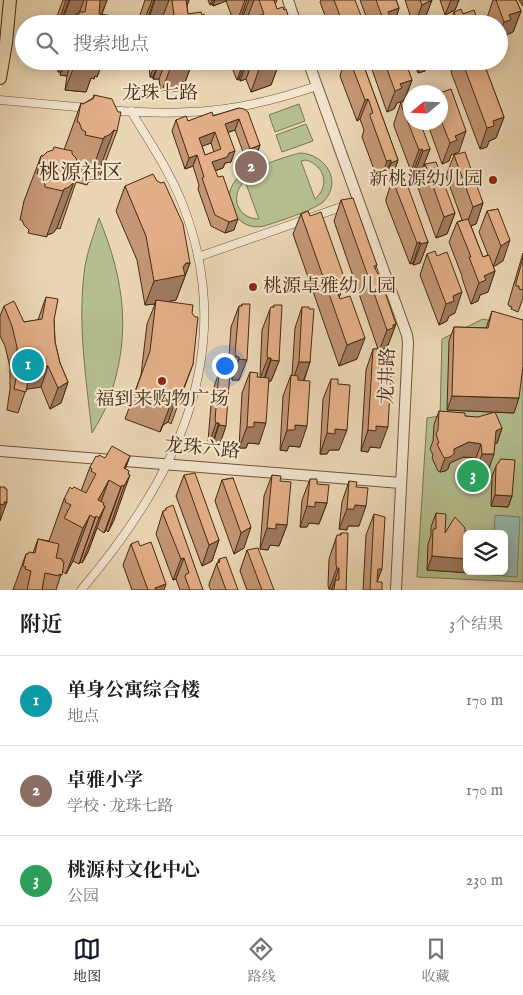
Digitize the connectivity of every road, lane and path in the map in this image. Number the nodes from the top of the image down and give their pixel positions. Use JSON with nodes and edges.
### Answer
{"nodes":[{"id":1,"x":10,"y":0,"type":"edge"},
{"id":2,"x":288,"y":0,"type":"edge"},
{"id":3,"x":293,"y":15,"type":"edge"},
{"id":4,"x":311,"y":70,"type":"edge"},
{"id":5,"x":0,"y":78,"type":"edge"},
{"id":6,"x":317,"y":86,"type":"junction"},
{"id":7,"x":0,"y":100,"type":"edge"},
{"id":8,"x":94,"y":109,"type":"edge"},
{"id":9,"x":103,"y":109,"type":"edge"},
{"id":10,"x":131,"y":111,"type":"junction"},
{"id":11,"x":358,"y":201,"type":"junction"},
{"id":12,"x":198,"y":257,"type":"junction"},
{"id":13,"x":0,"y":452,"type":"edge"},
{"id":14,"x":167,"y":464,"type":"junction"},
{"id":15,"x":401,"y":483,"type":"junction"},
{"id":16,"x":81,"y":590,"type":"edge"},
{"id":17,"x":396,"y":590,"type":"edge"}],
"edges":[{"from":1,"to":5,"type":"main road"},
{"from":2,"to":3,"type":"street"},
{"from":4,"to":6,"type":"street","name":"龙井路"},
{"from":6,"to":10,"type":"street","name":"龙珠七路"},
{"from":6,"to":11,"type":"street","name":"龙井路"},
{"from":7,"to":8,"type":"street"},
{"from":9,"to":10,"type":"street","name":"龙珠七路"},
{"from":10,"to":12,"type":"street"},
{"from":11,"to":12,"type":"street"},
{"from":11,"to":15,"type":"street","name":"龙井路"},
{"from":12,"to":14,"type":"street"},
{"from":13,"to":14,"type":"street","name":"龙珠六路"},
{"from":14,"to":15,"type":"street","name":"龙珠六路"},
{"from":14,"to":16,"type":"street"},
{"from":15,"to":17,"type":"street","name":"龙井路"}]}
